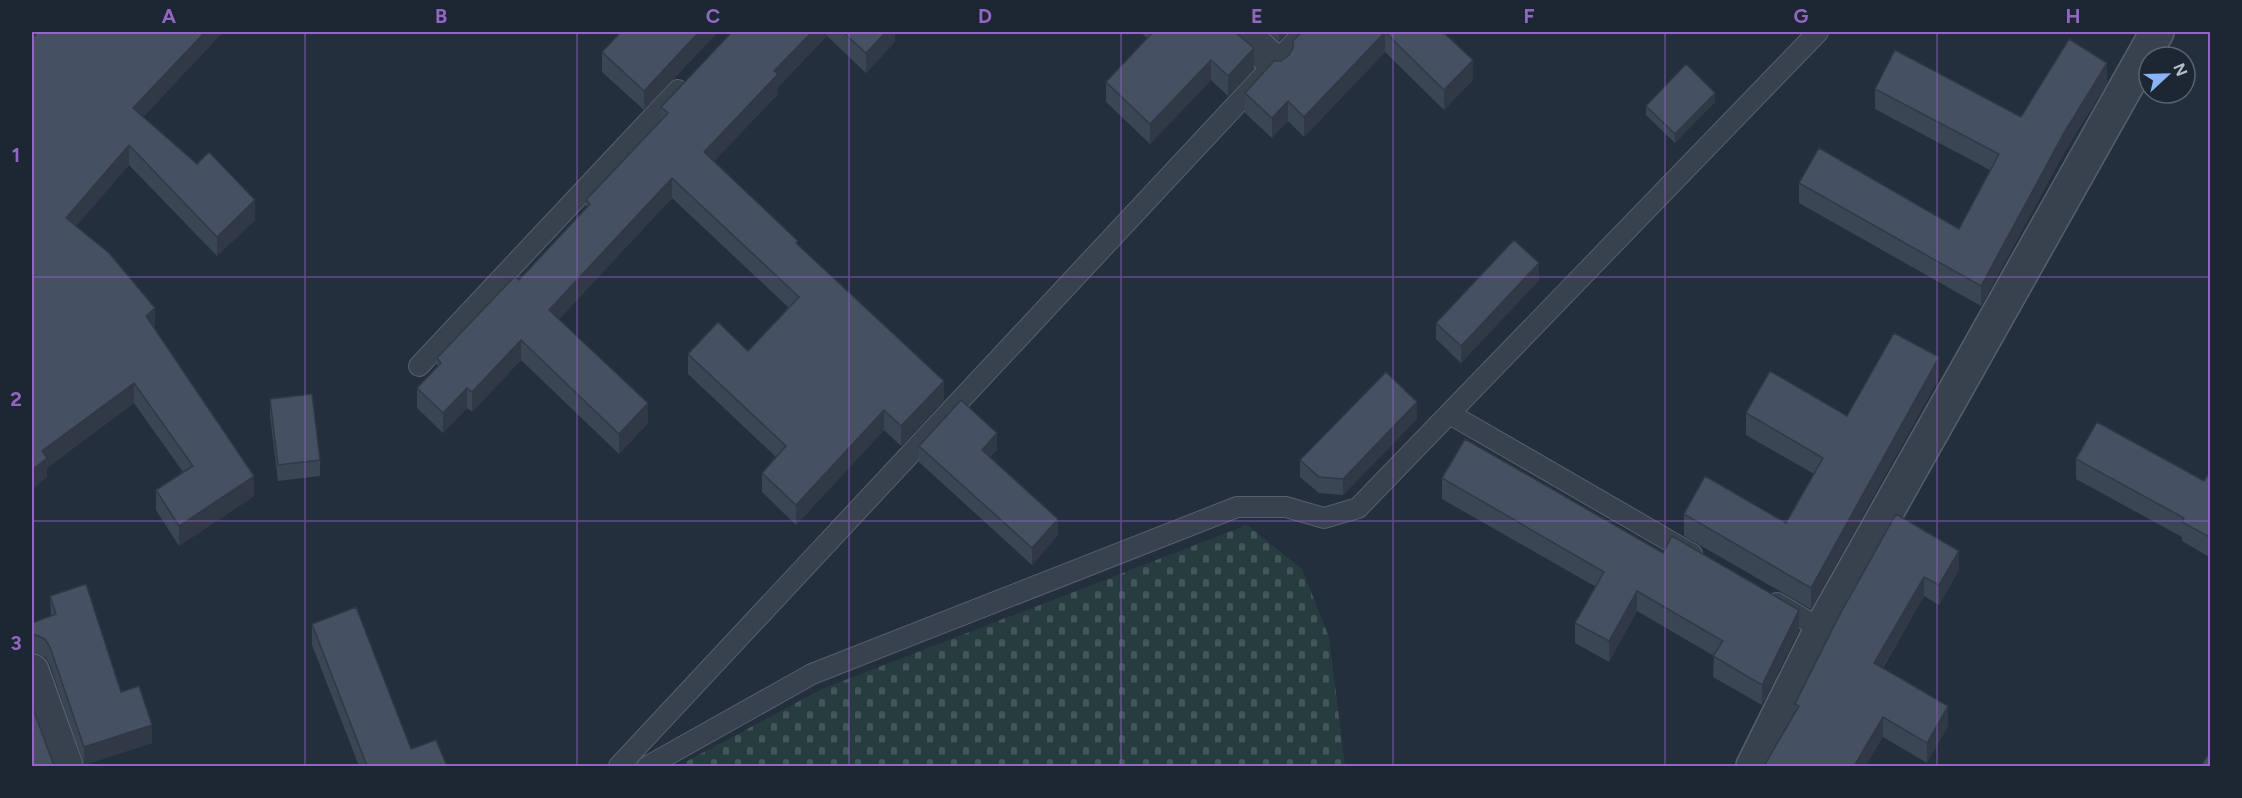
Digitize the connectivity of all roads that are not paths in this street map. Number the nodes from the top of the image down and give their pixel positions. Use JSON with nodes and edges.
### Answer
{"nodes":[{"id":1,"x":1242,"y":32,"type":"edge"},
{"id":2,"x":1304,"y":32,"type":"edge"},
{"id":3,"x":1818,"y":32,"type":"edge"},
{"id":4,"x":2157,"y":32,"type":"edge"},
{"id":5,"x":1275,"y":63,"type":"junction"},
{"id":6,"x":693,"y":74,"type":"edge"},
{"id":7,"x":419,"y":366,"type":"dead end"},
{"id":8,"x":1450,"y":414,"type":"junction"},
{"id":9,"x":1708,"y":563,"type":"edge"},
{"id":10,"x":1759,"y":593,"type":"edge"},
{"id":11,"x":1821,"y":628,"type":"junction"},
{"id":12,"x":32,"y":671,"type":"edge"},
{"id":13,"x":66,"y":766,"type":"edge"},
{"id":14,"x":618,"y":766,"type":"edge"},
{"id":15,"x":648,"y":766,"type":"edge"},
{"id":16,"x":1753,"y":766,"type":"edge"}],
"edges":[{"from":1,"to":5,"type":"street"},
{"from":2,"to":5,"type":"lane"},
{"from":3,"to":8,"type":"lane"},
{"from":4,"to":11,"type":"street"},
{"from":5,"to":14,"type":"lane"},
{"from":6,"to":7,"type":"lane"},
{"from":8,"to":9,"type":"lane"},
{"from":8,"to":15,"type":"lane"},
{"from":10,"to":11,"type":"lane"},
{"from":11,"to":16,"type":"street"},
{"from":12,"to":13,"type":"street"}]}
